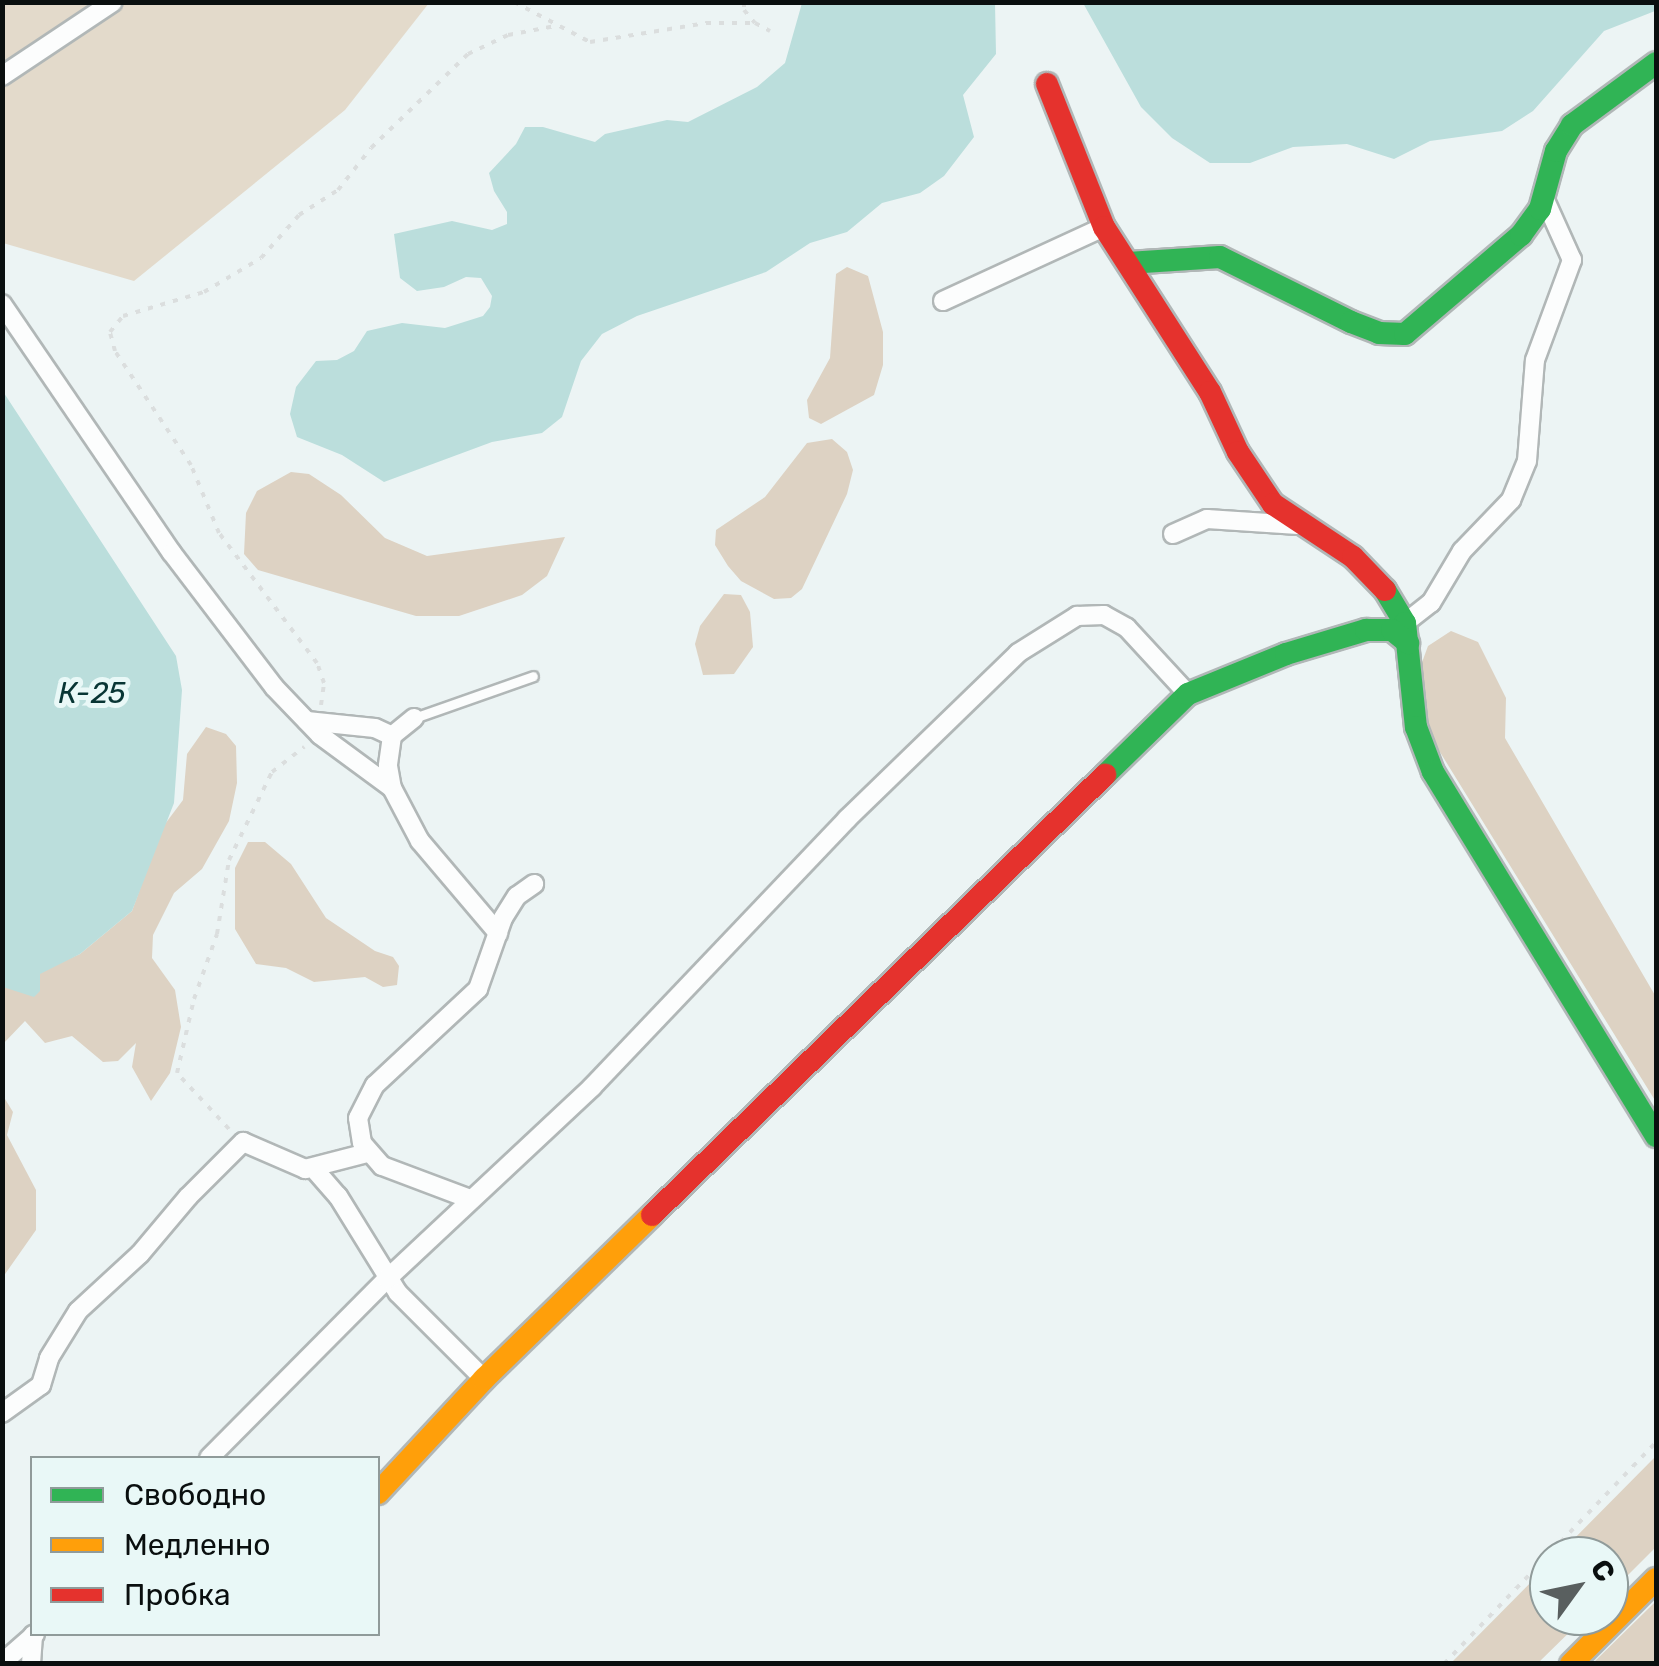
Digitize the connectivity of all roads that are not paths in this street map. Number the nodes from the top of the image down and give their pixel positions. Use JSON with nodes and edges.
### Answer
{"nodes":[{"id":1,"x":113,"y":2,"type":"edge"},
{"id":2,"x":1656,"y":63,"type":"edge"},
{"id":3,"x":2,"y":76,"type":"edge"},
{"id":4,"x":1048,"y":84,"type":"dead end"},
{"id":5,"x":1542,"y":213,"type":"junction"},
{"id":6,"x":1104,"y":227,"type":"junction"},
{"id":7,"x":1128,"y":263,"type":"junction"},
{"id":8,"x":943,"y":301,"type":"dead end"},
{"id":9,"x":2,"y":304,"type":"edge"},
{"id":10,"x":1301,"y":525,"type":"junction"},
{"id":11,"x":1173,"y":534,"type":"dead end"},
{"id":12,"x":1407,"y":633,"type":"junction"},
{"id":13,"x":533,"y":676,"type":"dead end"},
{"id":14,"x":1188,"y":694,"type":"junction"},
{"id":15,"x":414,"y":718,"type":"joint"},
{"id":16,"x":315,"y":726,"type":"junction"},
{"id":17,"x":392,"y":736,"type":"junction"},
{"id":18,"x":392,"y":788,"type":"junction"},
{"id":19,"x":534,"y":884,"type":"dead end"},
{"id":20,"x":498,"y":933,"type":"junction"},
{"id":21,"x":1656,"y":1136,"type":"edge"},
{"id":22,"x":368,"y":1153,"type":"junction"},
{"id":23,"x":315,"y":1170,"type":"junction"},
{"id":24,"x":470,"y":1198,"type":"junction"},
{"id":25,"x":387,"y":1279,"type":"junction"},
{"id":26,"x":484,"y":1378,"type":"junction"},
{"id":27,"x":2,"y":1413,"type":"edge"},
{"id":28,"x":211,"y":1456,"type":"edge"},
{"id":29,"x":380,"y":1490,"type":"edge"},
{"id":30,"x":1656,"y":1578,"type":"edge"},
{"id":31,"x":32,"y":1636,"type":"edge"},
{"id":32,"x":34,"y":1636,"type":"edge"},
{"id":33,"x":10,"y":1656,"type":"dead end"},
{"id":34,"x":32,"y":1664,"type":"edge"},
{"id":35,"x":1570,"y":1664,"type":"edge"}],
"edges":[{"from":1,"to":3,"type":"street"},
{"from":2,"to":5,"type":"street"},
{"from":4,"to":6,"type":"street"},
{"from":5,"to":7,"type":"street"},
{"from":5,"to":12,"type":"street"},
{"from":6,"to":7,"type":"street"},
{"from":6,"to":8,"type":"street"},
{"from":7,"to":10,"type":"street"},
{"from":9,"to":16,"type":"street"},
{"from":10,"to":11,"type":"street"},
{"from":10,"to":12,"type":"street"},
{"from":12,"to":14,"type":"street"},
{"from":12,"to":21,"type":"street"},
{"from":13,"to":15,"type":"lane"},
{"from":14,"to":24,"type":"street"},
{"from":14,"to":26,"type":"street"},
{"from":15,"to":17,"type":"street"},
{"from":16,"to":17,"type":"street"},
{"from":16,"to":18,"type":"street"},
{"from":17,"to":18,"type":"street"},
{"from":18,"to":20,"type":"street"},
{"from":19,"to":20,"type":"street"},
{"from":20,"to":22,"type":"street"},
{"from":22,"to":23,"type":"street"},
{"from":22,"to":24,"type":"street"},
{"from":23,"to":25,"type":"street"},
{"from":23,"to":27,"type":"street"},
{"from":24,"to":25,"type":"street"},
{"from":25,"to":26,"type":"street"},
{"from":25,"to":28,"type":"street"},
{"from":26,"to":29,"type":"street"},
{"from":30,"to":35,"type":"street"},
{"from":31,"to":33,"type":"street"},
{"from":32,"to":34,"type":"street"}]}
